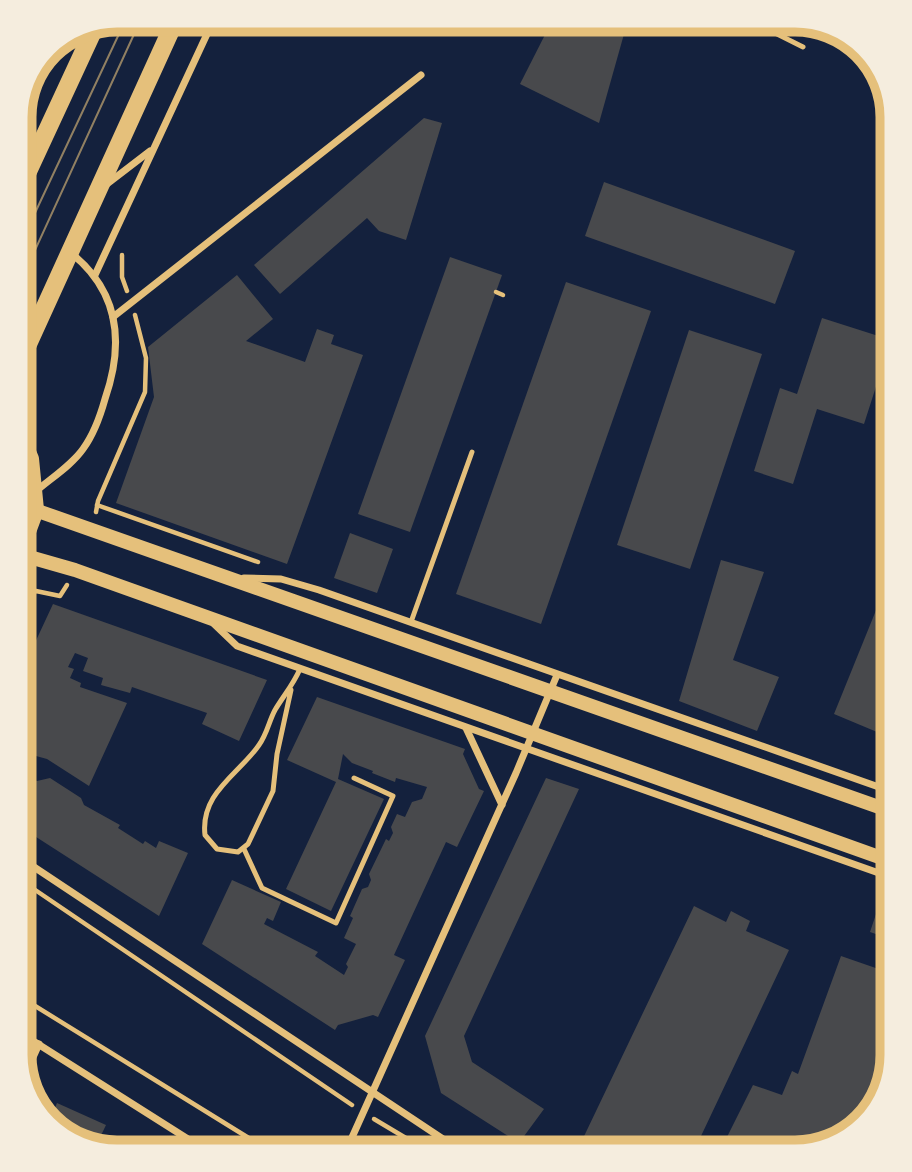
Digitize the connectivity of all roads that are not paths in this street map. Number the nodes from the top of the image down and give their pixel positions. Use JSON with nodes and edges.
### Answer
{"nodes":[{"id":1,"x":170,"y":32,"type":"edge"},
{"id":2,"x":208,"y":32,"type":"edge"},
{"id":3,"x":773,"y":32,"type":"edge"},
{"id":4,"x":91,"y":36,"type":"edge"},
{"id":5,"x":803,"y":47,"type":"dead end"},
{"id":6,"x":421,"y":75,"type":"dead end"},
{"id":7,"x":153,"y":149,"type":"junction"},
{"id":8,"x":32,"y":163,"type":"edge"},
{"id":9,"x":98,"y":191,"type":"junction"},
{"id":10,"x":71,"y":252,"type":"junction"},
{"id":11,"x":95,"y":275,"type":"junction"},
{"id":12,"x":113,"y":317,"type":"junction"},
{"id":13,"x":32,"y":336,"type":"edge"},
{"id":14,"x":472,"y":452,"type":"dead end"},
{"id":15,"x":32,"y":472,"type":"edge"},
{"id":16,"x":34,"y":492,"type":"junction"},
{"id":17,"x":35,"y":510,"type":"junction"},
{"id":18,"x":32,"y":519,"type":"edge"},
{"id":19,"x":32,"y":557,"type":"edge"},
{"id":20,"x":226,"y":578,"type":"junction"},
{"id":21,"x":205,"y":616,"type":"junction"},
{"id":22,"x":411,"y":622,"type":"junction"},
{"id":23,"x":300,"y":669,"type":"junction"},
{"id":24,"x":557,"y":675,"type":"junction"},
{"id":25,"x":292,"y":690,"type":"junction"},
{"id":26,"x":550,"y":693,"type":"junction"},
{"id":27,"x":466,"y":728,"type":"junction"},
{"id":28,"x":533,"y":734,"type":"junction"},
{"id":29,"x":526,"y":750,"type":"junction"},
{"id":30,"x":354,"y":778,"type":"dead end"},
{"id":31,"x":880,"y":787,"type":"edge"},
{"id":32,"x":502,"y":805,"type":"junction"},
{"id":33,"x":880,"y":807,"type":"edge"},
{"id":34,"x":244,"y":849,"type":"junction"},
{"id":35,"x":880,"y":857,"type":"edge"},
{"id":36,"x":31,"y":865,"type":"edge"},
{"id":37,"x":880,"y":873,"type":"edge"},
{"id":38,"x":31,"y":1039,"type":"edge"},
{"id":39,"x":39,"y":1044,"type":"junction"},
{"id":40,"x":31,"y":1061,"type":"edge"},
{"id":41,"x":372,"y":1093,"type":"junction"},
{"id":42,"x":190,"y":1140,"type":"edge"},
{"id":43,"x":351,"y":1140,"type":"edge"},
{"id":44,"x":444,"y":1140,"type":"edge"}],
"edges":[{"from":1,"to":9,"type":"main road"},
{"from":2,"to":7,"type":"street"},
{"from":3,"to":5,"type":"lane"},
{"from":4,"to":8,"type":"main road"},
{"from":6,"to":12,"type":"street"},
{"from":7,"to":9,"type":"street"},
{"from":7,"to":11,"type":"street"},
{"from":9,"to":10,"type":"main road"},
{"from":10,"to":11,"type":"street"},
{"from":10,"to":13,"type":"main road"},
{"from":11,"to":12,"type":"street"},
{"from":12,"to":16,"type":"street"},
{"from":14,"to":22,"type":"lane"},
{"from":15,"to":16,"type":"main road"},
{"from":16,"to":17,"type":"main road"},
{"from":17,"to":18,"type":"main road"},
{"from":17,"to":20,"type":"main road"},
{"from":19,"to":21,"type":"main road"},
{"from":20,"to":22,"type":"street"},
{"from":20,"to":26,"type":"main road"},
{"from":21,"to":23,"type":"street"},
{"from":21,"to":28,"type":"main road"},
{"from":22,"to":24,"type":"street"},
{"from":23,"to":25,"type":"lane"},
{"from":23,"to":27,"type":"street"},
{"from":24,"to":26,"type":"street"},
{"from":24,"to":31,"type":"street"},
{"from":25,"to":34,"type":"lane"},
{"from":25,"to":34,"type":"lane"},
{"from":26,"to":28,"type":"street"},
{"from":26,"to":33,"type":"main road"},
{"from":27,"to":29,"type":"street"},
{"from":27,"to":32,"type":"street"},
{"from":28,"to":29,"type":"street"},
{"from":28,"to":35,"type":"main road"},
{"from":29,"to":32,"type":"street"},
{"from":29,"to":37,"type":"street"},
{"from":30,"to":34,"type":"lane"},
{"from":32,"to":41,"type":"street"},
{"from":36,"to":41,"type":"street"},
{"from":38,"to":39,"type":"street"},
{"from":39,"to":40,"type":"street"},
{"from":39,"to":42,"type":"street"},
{"from":41,"to":43,"type":"street"},
{"from":41,"to":44,"type":"street"}]}
